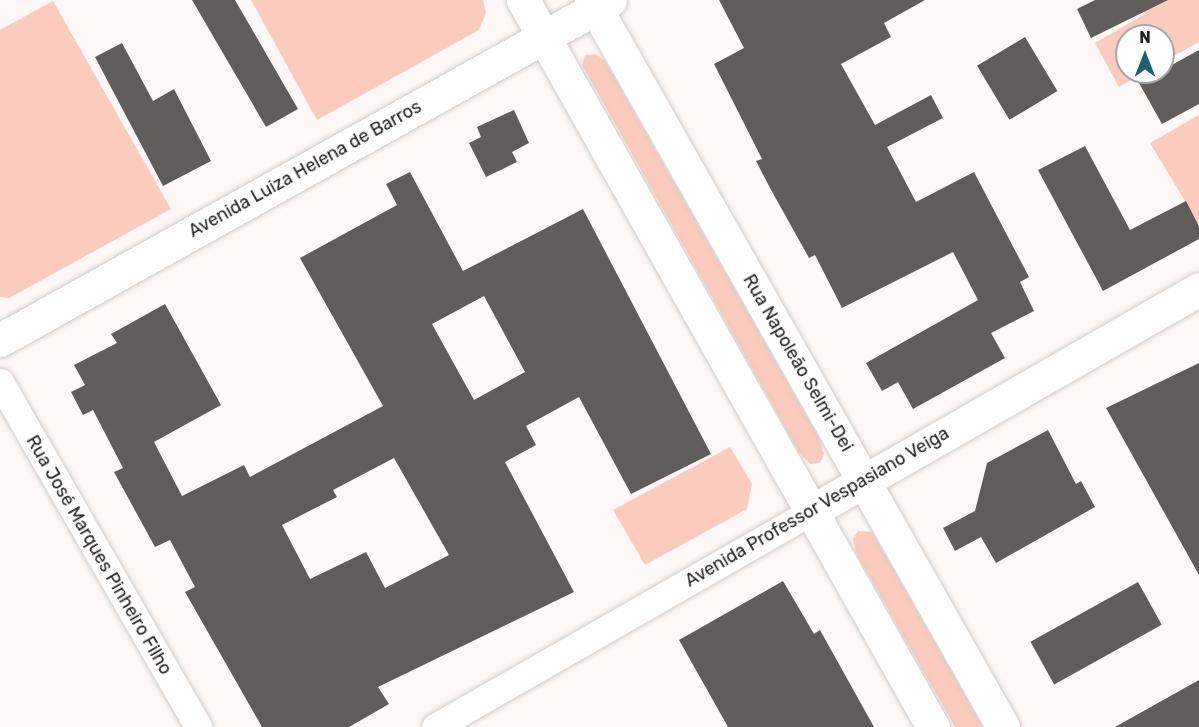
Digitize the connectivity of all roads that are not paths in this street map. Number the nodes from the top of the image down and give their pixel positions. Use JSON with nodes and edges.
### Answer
{"nodes":[{"id":1,"x":523,"y":0,"type":"edge"},
{"id":2,"x":599,"y":3,"type":"edge"},
{"id":3,"x":544,"y":36,"type":"junction"},
{"id":4,"x":1199,"y":289,"type":"edge"},
{"id":5,"x":0,"y":340,"type":"edge"},
{"id":6,"x":0,"y":382,"type":"edge"},
{"id":7,"x":864,"y":479,"type":"junction"},
{"id":8,"x":810,"y":512,"type":"junction"},
{"id":9,"x":198,"y":727,"type":"edge"},
{"id":10,"x":435,"y":727,"type":"edge"},
{"id":11,"x":933,"y":727,"type":"edge"},
{"id":12,"x":1003,"y":727,"type":"edge"}],
"edges":[{"from":1,"to":3,"type":"main road"},
{"from":2,"to":3,"type":"main road","name":"Avenida Luiza Helena de Barros"},
{"from":2,"to":7,"type":"main road","name":"Rua Napoleão Selmi-Dei"},
{"from":3,"to":5,"type":"main road","name":"Avenida Luiza Helena de Barros"},
{"from":3,"to":8,"type":"main road"},
{"from":4,"to":7,"type":"main road","name":"Avenida Professor Vespasiano Veiga"},
{"from":6,"to":9,"type":"street","name":"Rua José Marques Pinheiro Filho"},
{"from":7,"to":8,"type":"main road","name":"Avenida Professor Vespasiano Veiga"},
{"from":7,"to":12,"type":"main road","name":"Rua Napoleão Selmi-Dei"},
{"from":8,"to":10,"type":"street","name":"Avenida Professor Vespasiano Veiga"},
{"from":8,"to":11,"type":"main road"}]}
